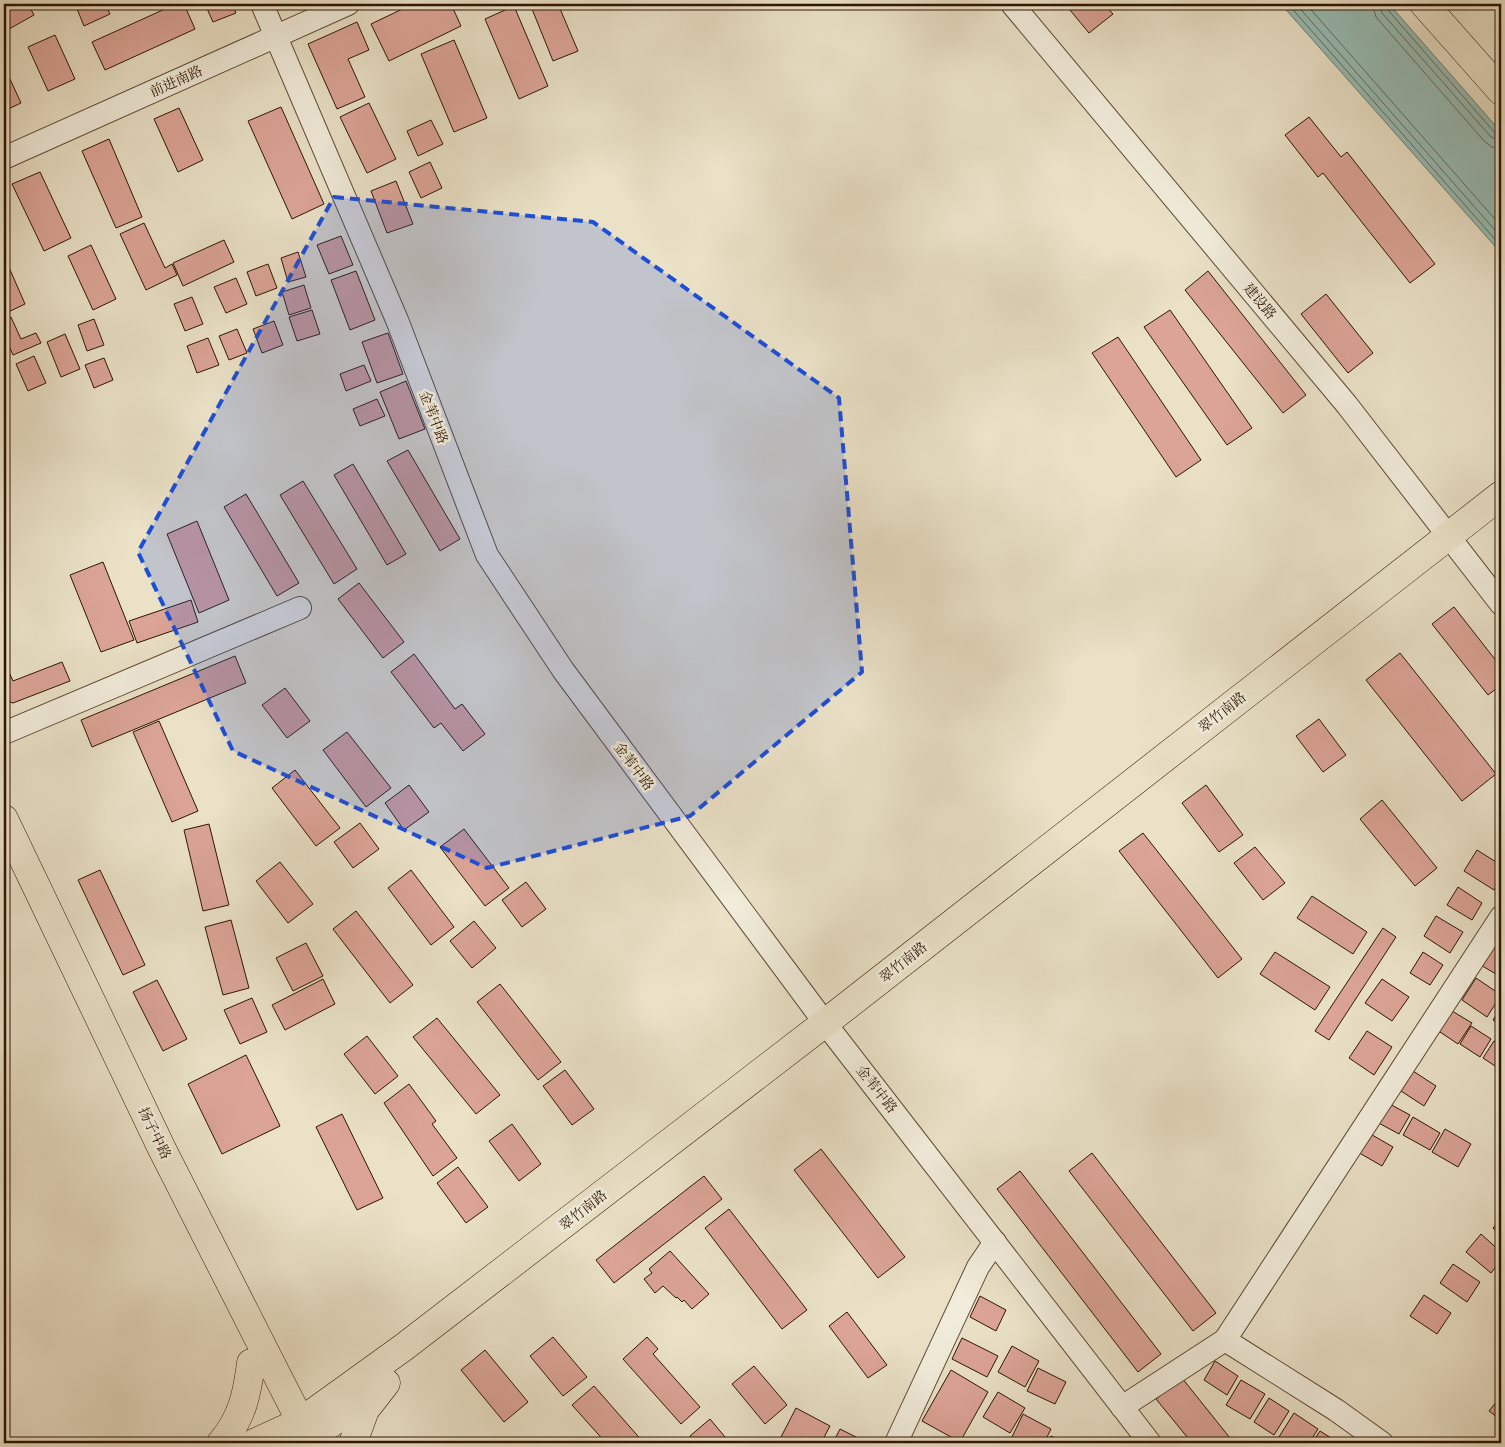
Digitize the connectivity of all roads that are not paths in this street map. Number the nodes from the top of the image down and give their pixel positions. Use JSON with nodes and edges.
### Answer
{"nodes":[{"id":1,"x":262,"y":4,"type":"edge"},
{"id":2,"x":348,"y":4,"type":"edge"},
{"id":3,"x":1012,"y":4,"type":"edge"},
{"id":4,"x":1424,"y":4,"type":"edge"},
{"id":5,"x":276,"y":36,"type":"junction"},
{"id":6,"x":1501,"y":91,"type":"edge"},
{"id":7,"x":4,"y":158,"type":"edge"},
{"id":8,"x":1501,"y":495,"type":"edge"},
{"id":9,"x":1501,"y":515,"type":"edge"},
{"id":10,"x":1454,"y":543,"type":"junction"},
{"id":11,"x":1501,"y":604,"type":"edge"},
{"id":12,"x":300,"y":608,"type":"dead end"},
{"id":13,"x":4,"y":733,"type":"edge"},
{"id":14,"x":4,"y":819,"type":"edge"},
{"id":15,"x":4,"y":852,"type":"edge"},
{"id":16,"x":1501,"y":917,"type":"edge"},
{"id":17,"x":830,"y":1028,"type":"junction"},
{"id":18,"x":995,"y":1242,"type":"junction"},
{"id":19,"x":1225,"y":1340,"type":"junction"},
{"id":20,"x":251,"y":1363,"type":"junction"},
{"id":21,"x":386,"y":1383,"type":"junction"},
{"id":22,"x":1122,"y":1407,"type":"junction"},
{"id":23,"x":300,"y":1437,"type":"edge"},
{"id":24,"x":221,"y":1443,"type":"edge"},
{"id":25,"x":254,"y":1443,"type":"edge"},
{"id":26,"x":353,"y":1443,"type":"edge"},
{"id":27,"x":896,"y":1443,"type":"edge"},
{"id":28,"x":1150,"y":1443,"type":"edge"},
{"id":29,"x":1382,"y":1443,"type":"edge"}],
"edges":[{"from":1,"to":5,"type":"street","name":"金苇中路"},
{"from":2,"to":5,"type":"street","name":"前进南路"},
{"from":3,"to":10,"type":"street","name":"建设路"},
{"from":4,"to":6,"type":"main road"},
{"from":5,"to":7,"type":"street","name":"前进南路"},
{"from":5,"to":17,"type":"street","name":"金苇中路"},
{"from":8,"to":10,"type":"main road","name":"翠竹南路"},
{"from":9,"to":10,"type":"main road","name":"翠竹南路"},
{"from":10,"to":11,"type":"street","name":"建设路"},
{"from":10,"to":17,"type":"main road","name":"翠竹南路"},
{"from":12,"to":13,"type":"street"},
{"from":14,"to":23,"type":"main road","name":"扬子中路"},
{"from":15,"to":20,"type":"main road","name":"扬子中路"},
{"from":16,"to":19,"type":"street"},
{"from":17,"to":18,"type":"street","name":"金苇中路"},
{"from":17,"to":21,"type":"main road","name":"翠竹南路"},
{"from":17,"to":23,"type":"main road","name":"翠竹南路"},
{"from":18,"to":22,"type":"street","name":"金苇中路"},
{"from":18,"to":27,"type":"street"},
{"from":19,"to":22,"type":"street"},
{"from":19,"to":29,"type":"street"},
{"from":20,"to":23,"type":"main road","name":"扬子中路"},
{"from":20,"to":24,"type":"main road"},
{"from":21,"to":23,"type":"main road","name":"翠竹南路"},
{"from":21,"to":26,"type":"main road"},
{"from":22,"to":28,"type":"street","name":"金苇中路"},
{"from":23,"to":25,"type":"main road"}]}
